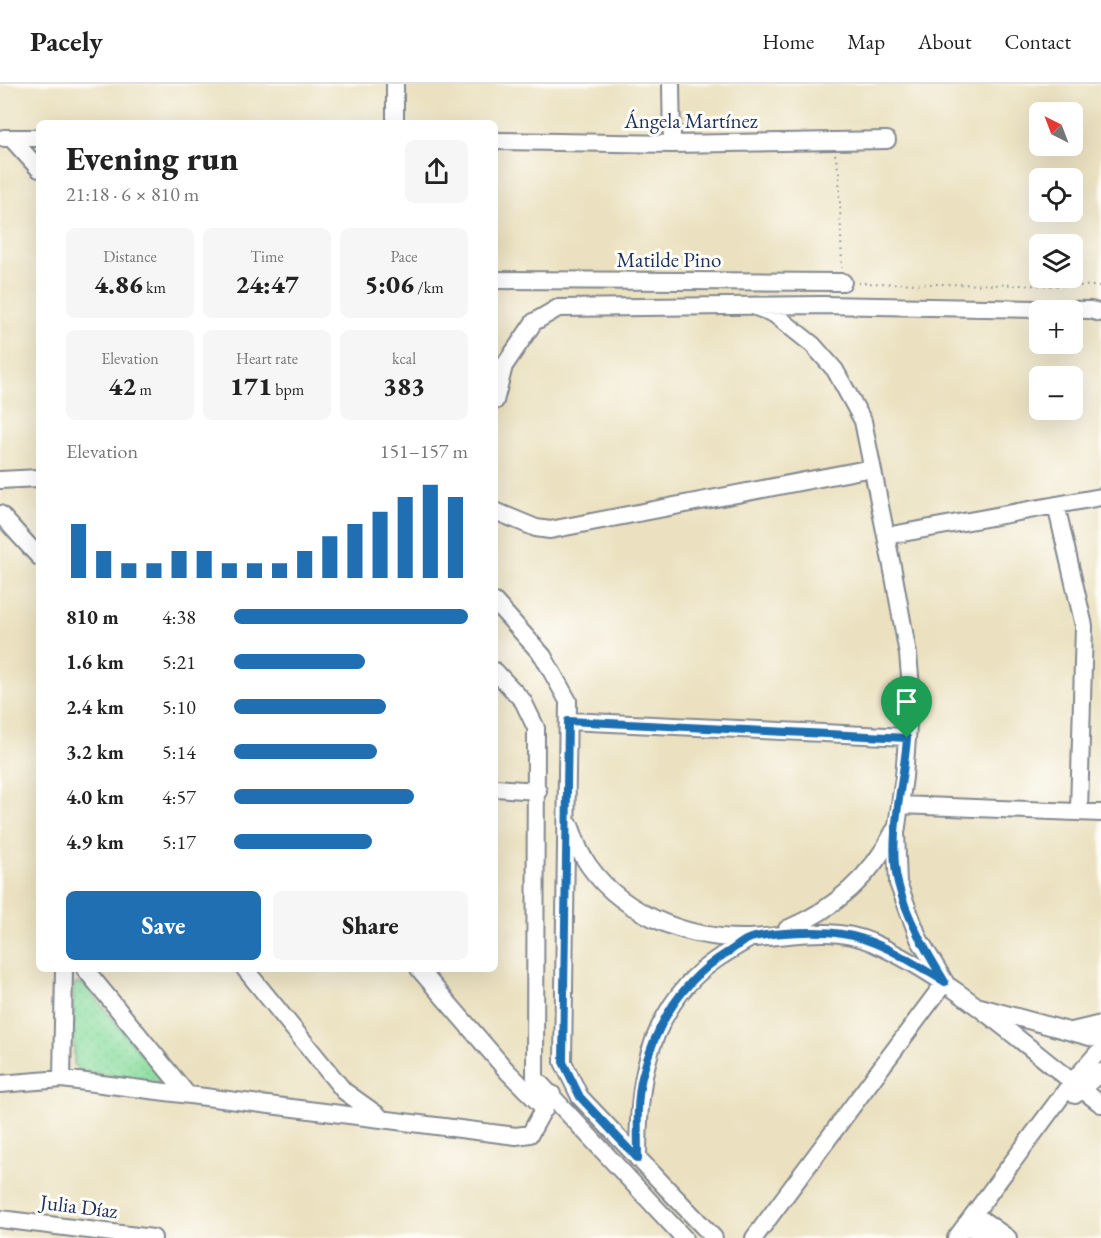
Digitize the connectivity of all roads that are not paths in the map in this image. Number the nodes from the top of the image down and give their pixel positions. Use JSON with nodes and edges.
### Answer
{"nodes":[{"id":1,"x":395,"y":84,"type":"edge"},
{"id":2,"x":671,"y":84,"type":"edge"},
{"id":3,"x":395,"y":120,"type":"edge"},
{"id":4,"x":6,"y":138,"type":"edge"},
{"id":5,"x":36,"y":138,"type":"edge"},
{"id":6,"x":887,"y":140,"type":"dead end"},
{"id":7,"x":498,"y":141,"type":"edge"},
{"id":8,"x":672,"y":144,"type":"junction"},
{"id":9,"x":36,"y":166,"type":"edge"},
{"id":10,"x":498,"y":280,"type":"edge"},
{"id":11,"x":843,"y":282,"type":"road end"},
{"id":12,"x":753,"y":306,"type":"junction"},
{"id":13,"x":1101,"y":313,"type":"edge"},
{"id":14,"x":498,"y":389,"type":"edge"},
{"id":15,"x":872,"y":468,"type":"junction"},
{"id":16,"x":36,"y":478,"type":"edge"},
{"id":17,"x":0,"y":480,"type":"edge"},
{"id":18,"x":1101,"y":497,"type":"edge"},
{"id":19,"x":1056,"y":505,"type":"junction"},
{"id":20,"x":498,"y":512,"type":"edge"},
{"id":21,"x":0,"y":514,"type":"edge"},
{"id":22,"x":886,"y":536,"type":"junction"},
{"id":23,"x":36,"y":554,"type":"edge"},
{"id":24,"x":498,"y":605,"type":"edge"},
{"id":25,"x":498,"y":674,"type":"edge"},
{"id":26,"x":568,"y":721,"type":"junction"},
{"id":27,"x":907,"y":738,"type":"junction"},
{"id":28,"x":498,"y":789,"type":"edge"},
{"id":29,"x":538,"y":791,"type":"junction"},
{"id":30,"x":900,"y":805,"type":"junction"},
{"id":31,"x":1080,"y":812,"type":"junction"},
{"id":32,"x":1101,"y":813,"type":"edge"},
{"id":33,"x":567,"y":816,"type":"junction"},
{"id":34,"x":897,"y":827,"type":"junction"},
{"id":35,"x":770,"y":936,"type":"junction"},
{"id":36,"x":751,"y":938,"type":"junction"},
{"id":37,"x":63,"y":972,"type":"edge"},
{"id":38,"x":87,"y":972,"type":"edge"},
{"id":39,"x":247,"y":972,"type":"edge"},
{"id":40,"x":421,"y":972,"type":"edge"},
{"id":41,"x":945,"y":982,"type":"junction"},
{"id":42,"x":974,"y":1005,"type":"junction"},
{"id":43,"x":993,"y":1021,"type":"junction"},
{"id":44,"x":1101,"y":1024,"type":"edge"},
{"id":45,"x":1070,"y":1032,"type":"junction"},
{"id":46,"x":1051,"y":1037,"type":"junction"},
{"id":47,"x":1101,"y":1040,"type":"edge"},
{"id":48,"x":1101,"y":1050,"type":"edge"},
{"id":49,"x":1101,"y":1072,"type":"edge"},
{"id":50,"x":62,"y":1079,"type":"junction"},
{"id":51,"x":0,"y":1084,"type":"edge"},
{"id":52,"x":1076,"y":1085,"type":"junction"},
{"id":53,"x":187,"y":1094,"type":"junction"},
{"id":54,"x":548,"y":1102,"type":"junction"},
{"id":55,"x":1101,"y":1104,"type":"edge"},
{"id":56,"x":381,"y":1118,"type":"junction"},
{"id":57,"x":638,"y":1159,"type":"junction"},
{"id":58,"x":0,"y":1219,"type":"edge"},
{"id":59,"x":976,"y":1227,"type":"edge"},
{"id":60,"x":153,"y":1238,"type":"edge"},
{"id":61,"x":684,"y":1238,"type":"edge"},
{"id":62,"x":714,"y":1238,"type":"edge"},
{"id":63,"x":754,"y":1238,"type":"edge"},
{"id":64,"x":956,"y":1238,"type":"edge"},
{"id":65,"x":1008,"y":1238,"type":"edge"}],
"edges":[{"from":1,"to":3,"type":"street"},
{"from":2,"to":8,"type":"street"},
{"from":4,"to":5,"type":"street"},
{"from":4,"to":9,"type":"street"},
{"from":6,"to":8,"type":"street","name":"Ángela Martínez"},
{"from":7,"to":8,"type":"street","name":"Ángela Martínez"},
{"from":10,"to":11,"type":"street","name":"Matilde Pino"},
{"from":12,"to":13,"type":"street"},
{"from":12,"to":14,"type":"street"},
{"from":12,"to":15,"type":"street"},
{"from":15,"to":20,"type":"street"},
{"from":15,"to":22,"type":"street"},
{"from":16,"to":17,"type":"street"},
{"from":18,"to":19,"type":"street"},
{"from":19,"to":22,"type":"street"},
{"from":19,"to":31,"type":"street"},
{"from":21,"to":23,"type":"street"},
{"from":22,"to":27,"type":"street"},
{"from":24,"to":26,"type":"street"},
{"from":25,"to":29,"type":"street"},
{"from":26,"to":27,"type":"street"},
{"from":26,"to":33,"type":"street"},
{"from":27,"to":30,"type":"street"},
{"from":28,"to":29,"type":"street"},
{"from":29,"to":54,"type":"street"},
{"from":30,"to":31,"type":"street"},
{"from":30,"to":34,"type":"street"},
{"from":31,"to":32,"type":"street"},
{"from":33,"to":36,"type":"street"},
{"from":33,"to":57,"type":"street"},
{"from":34,"to":35,"type":"street"},
{"from":34,"to":41,"type":"street"},
{"from":35,"to":36,"type":"street"},
{"from":35,"to":41,"type":"street"},
{"from":36,"to":57,"type":"street"},
{"from":37,"to":50,"type":"street"},
{"from":38,"to":53,"type":"street"},
{"from":39,"to":56,"type":"street"},
{"from":40,"to":54,"type":"street"},
{"from":41,"to":42,"type":"street"},
{"from":41,"to":63,"type":"street"},
{"from":42,"to":43,"type":"street"},
{"from":42,"to":45,"type":"street"},
{"from":43,"to":46,"type":"street"},
{"from":43,"to":52,"type":"street"},
{"from":44,"to":45,"type":"street"},
{"from":45,"to":46,"type":"street"},
{"from":45,"to":47,"type":"street"},
{"from":46,"to":48,"type":"street"},
{"from":48,"to":52,"type":"street"},
{"from":49,"to":52,"type":"street"},
{"from":50,"to":51,"type":"street"},
{"from":50,"to":53,"type":"street"},
{"from":52,"to":55,"type":"street"},
{"from":52,"to":59,"type":"street"},
{"from":53,"to":56,"type":"street"},
{"from":54,"to":56,"type":"street"},
{"from":54,"to":61,"type":"street"},
{"from":57,"to":62,"type":"street"},
{"from":58,"to":60,"type":"street","name":"Julia Díaz"},
{"from":59,"to":64,"type":"street"},
{"from":59,"to":65,"type":"street"}]}
